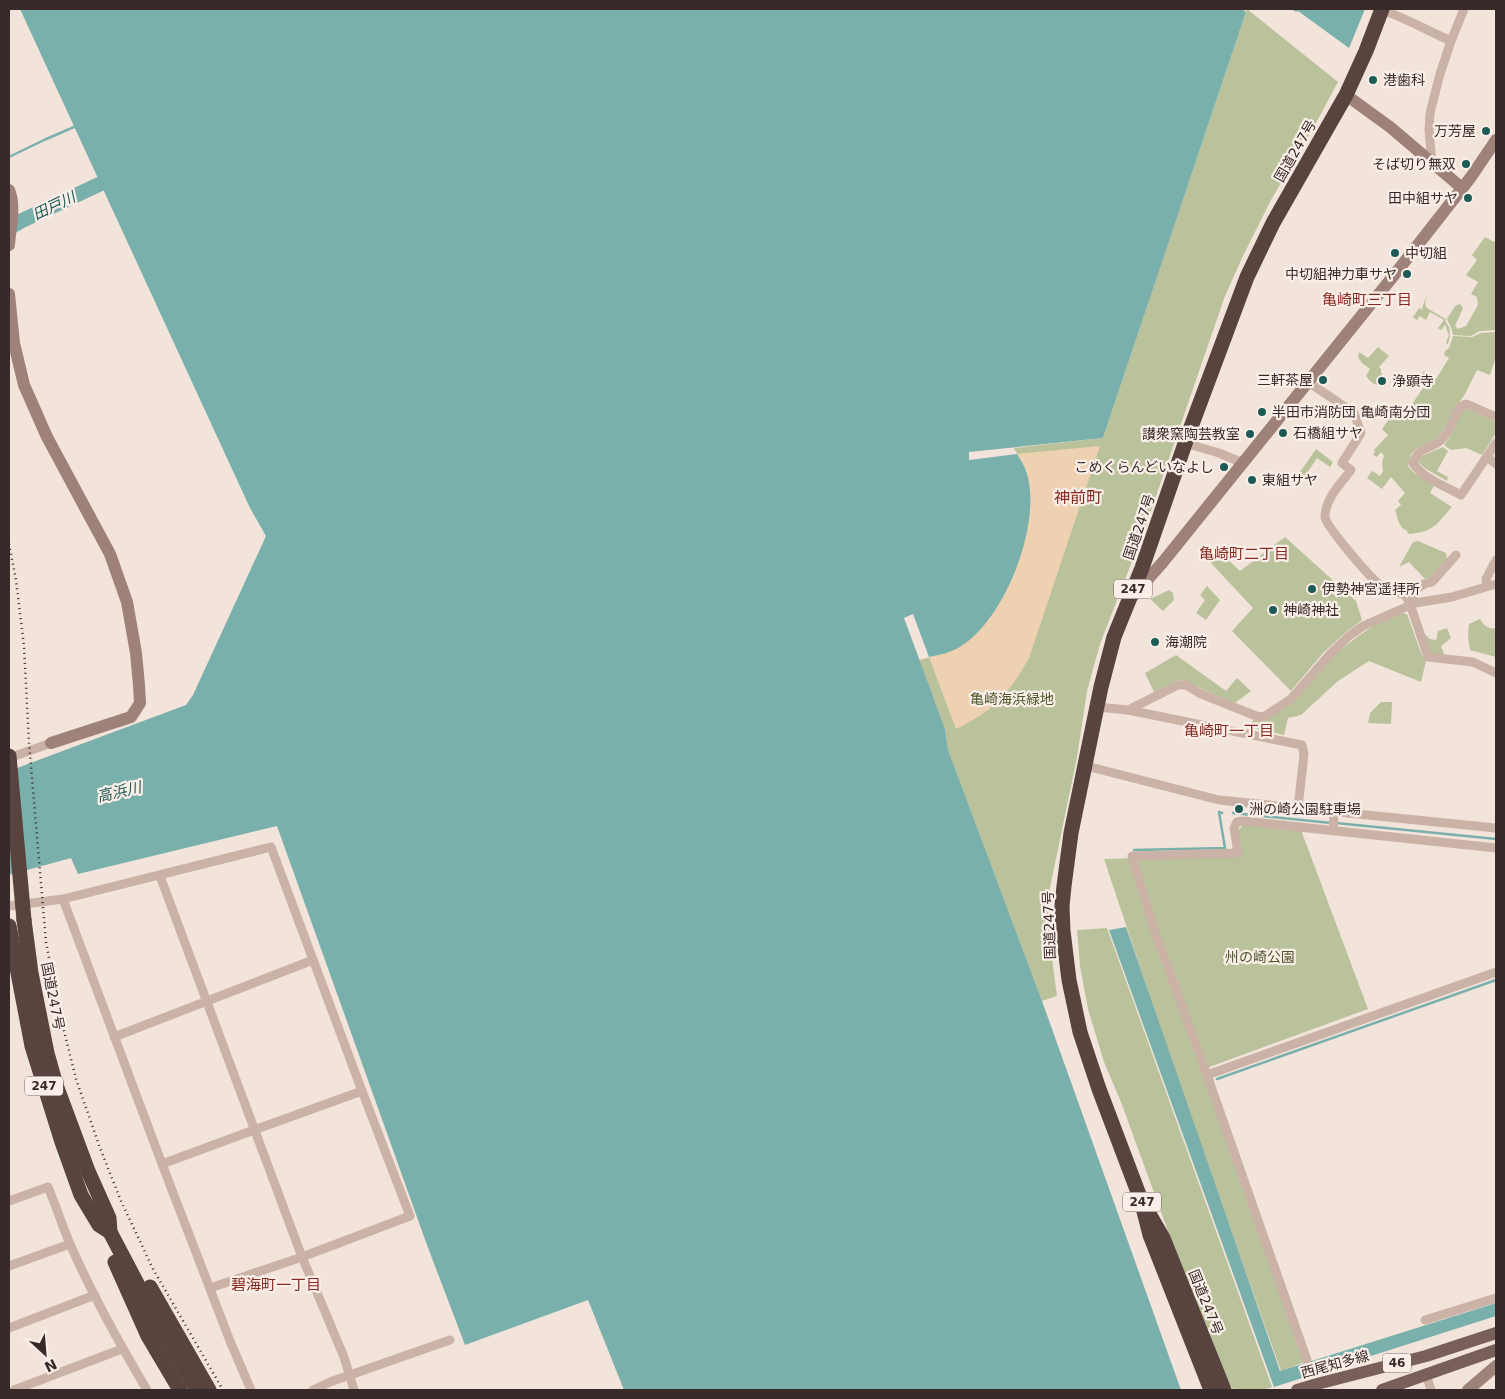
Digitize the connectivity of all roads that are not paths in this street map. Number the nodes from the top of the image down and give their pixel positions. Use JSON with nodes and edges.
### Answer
{"nodes":[{"id":1,"x":1382,"y":9,"type":"edge"},
{"id":2,"x":1464,"y":9,"type":"edge"},
{"id":3,"x":1451,"y":41,"type":"junction"},
{"id":4,"x":1346,"y":95,"type":"junction"},
{"id":5,"x":1496,"y":140,"type":"edge"},
{"id":6,"x":1432,"y":162,"type":"junction"},
{"id":7,"x":1462,"y":188,"type":"junction"},
{"id":8,"x":10,"y":192,"type":"edge"},
{"id":9,"x":9,"y":245,"type":"edge"},
{"id":10,"x":9,"y":294,"type":"edge"},
{"id":11,"x":1308,"y":382,"type":"junction"},
{"id":12,"x":1496,"y":417,"type":"edge"},
{"id":13,"x":1185,"y":443,"type":"junction"},
{"id":14,"x":1496,"y":443,"type":"edge"},
{"id":15,"x":1487,"y":457,"type":"junction"},
{"id":16,"x":1243,"y":463,"type":"junction"},
{"id":17,"x":1496,"y":464,"type":"edge"},
{"id":18,"x":1456,"y":555,"type":"dead end"},
{"id":19,"x":1496,"y":560,"type":"edge"},
{"id":20,"x":1492,"y":585,"type":"edge"},
{"id":21,"x":1128,"y":602,"type":"junction"},
{"id":22,"x":1413,"y":604,"type":"junction"},
{"id":23,"x":1496,"y":673,"type":"edge"},
{"id":24,"x":1097,"y":707,"type":"junction"},
{"id":25,"x":1128,"y":710,"type":"junction"},
{"id":26,"x":50,"y":743,"type":"joint"},
{"id":27,"x":9,"y":757,"type":"edge"},
{"id":28,"x":1086,"y":766,"type":"junction"},
{"id":29,"x":1298,"y":808,"type":"junction"},
{"id":30,"x":1334,"y":812,"type":"junction"},
{"id":31,"x":1333,"y":828,"type":"junction"},
{"id":32,"x":1496,"y":828,"type":"edge"},
{"id":33,"x":1496,"y":848,"type":"edge"},
{"id":34,"x":160,"y":876,"type":"junction"},
{"id":35,"x":63,"y":899,"type":"junction"},
{"id":36,"x":9,"y":906,"type":"edge"},
{"id":37,"x":9,"y":926,"type":"edge"},
{"id":38,"x":312,"y":960,"type":"junction"},
{"id":39,"x":1496,"y":972,"type":"edge"},
{"id":40,"x":207,"y":1000,"type":"junction"},
{"id":41,"x":114,"y":1037,"type":"junction"},
{"id":42,"x":1207,"y":1075,"type":"junction"},
{"id":43,"x":362,"y":1091,"type":"junction"},
{"id":44,"x":254,"y":1130,"type":"junction"},
{"id":45,"x":162,"y":1164,"type":"junction"},
{"id":46,"x":1141,"y":1200,"type":"junction"},
{"id":47,"x":9,"y":1201,"type":"edge"},
{"id":48,"x":106,"y":1225,"type":"junction"},
{"id":49,"x":70,"y":1244,"type":"junction"},
{"id":50,"x":302,"y":1257,"type":"junction"},
{"id":51,"x":9,"y":1266,"type":"edge"},
{"id":52,"x":210,"y":1288,"type":"junction"},
{"id":53,"x":95,"y":1295,"type":"junction"},
{"id":54,"x":1496,"y":1298,"type":"edge"},
{"id":55,"x":1425,"y":1320,"type":"dead end"},
{"id":56,"x":9,"y":1328,"type":"edge"},
{"id":57,"x":1496,"y":1333,"type":"edge"},
{"id":58,"x":450,"y":1340,"type":"dead end"},
{"id":59,"x":122,"y":1349,"type":"junction"},
{"id":60,"x":1496,"y":1350,"type":"edge"},
{"id":61,"x":1307,"y":1360,"type":"dead end"},
{"id":62,"x":1496,"y":1366,"type":"edge"},
{"id":63,"x":1426,"y":1374,"type":"junction"},
{"id":64,"x":350,"y":1375,"type":"junction"},
{"id":65,"x":14,"y":1390,"type":"edge"},
{"id":66,"x":147,"y":1390,"type":"edge"},
{"id":67,"x":180,"y":1390,"type":"edge"},
{"id":68,"x":196,"y":1390,"type":"edge"},
{"id":69,"x":209,"y":1390,"type":"edge"},
{"id":70,"x":251,"y":1390,"type":"edge"},
{"id":71,"x":313,"y":1390,"type":"edge"},
{"id":72,"x":354,"y":1390,"type":"edge"},
{"id":73,"x":1211,"y":1390,"type":"edge"},
{"id":74,"x":1224,"y":1390,"type":"edge"},
{"id":75,"x":1297,"y":1390,"type":"edge"},
{"id":76,"x":1382,"y":1390,"type":"edge"},
{"id":77,"x":1431,"y":1390,"type":"edge"},
{"id":78,"x":1468,"y":1390,"type":"edge"}],
"edges":[{"from":1,"to":3,"type":"street"},
{"from":1,"to":4,"type":"highway","name":"国道247号","number":"247"},
{"from":2,"to":3,"type":"street"},
{"from":3,"to":6,"type":"street"},
{"from":4,"to":6,"type":"street"},
{"from":4,"to":13,"type":"highway","name":"国道247号","number":"247"},
{"from":5,"to":7,"type":"street"},
{"from":6,"to":7,"type":"street"},
{"from":7,"to":11,"type":"street"},
{"from":8,"to":9,"type":"street"},
{"from":10,"to":26,"type":"street"},
{"from":11,"to":16,"type":"street"},
{"from":11,"to":22,"type":"street"},
{"from":12,"to":15,"type":"street"},
{"from":13,"to":16,"type":"street"},
{"from":13,"to":21,"type":"highway","name":"国道247号","number":"247"},
{"from":14,"to":15,"type":"street"},
{"from":15,"to":17,"type":"street"},
{"from":16,"to":21,"type":"street"},
{"from":18,"to":22,"type":"street"},
{"from":19,"to":20,"type":"street"},
{"from":20,"to":22,"type":"street"},
{"from":21,"to":24,"type":"highway","name":"国道247号","number":"247"},
{"from":22,"to":23,"type":"street"},
{"from":22,"to":25,"type":"street"},
{"from":24,"to":25,"type":"street"},
{"from":24,"to":28,"type":"highway","name":"国道247号","number":"247"},
{"from":25,"to":29,"type":"street"},
{"from":26,"to":27,"type":"street"},
{"from":27,"to":48,"type":"highway","name":"国道247号","number":"247","bridge":true},
{"from":28,"to":29,"type":"street"},
{"from":28,"to":46,"type":"highway","name":"国道247号","number":"247"},
{"from":29,"to":30,"type":"street"},
{"from":30,"to":31,"type":"street"},
{"from":30,"to":32,"type":"street"},
{"from":31,"to":33,"type":"street"},
{"from":31,"to":42,"type":"street"},
{"from":34,"to":35,"type":"street"},
{"from":34,"to":38,"type":"street"},
{"from":34,"to":40,"type":"street"},
{"from":35,"to":36,"type":"street"},
{"from":35,"to":41,"type":"street"},
{"from":37,"to":48,"type":"highway","name":"国道247号","number":"247"},
{"from":38,"to":40,"type":"street"},
{"from":38,"to":43,"type":"street"},
{"from":39,"to":42,"type":"street"},
{"from":40,"to":41,"type":"street"},
{"from":40,"to":44,"type":"street"},
{"from":41,"to":45,"type":"street"},
{"from":42,"to":61,"type":"street"},
{"from":43,"to":44,"type":"street"},
{"from":43,"to":50,"type":"street"},
{"from":44,"to":45,"type":"street"},
{"from":44,"to":50,"type":"street"},
{"from":45,"to":52,"type":"street"},
{"from":46,"to":73,"type":"highway","name":"国道247号","number":"247"},
{"from":46,"to":74,"type":"highway","name":"国道247号","number":"247"},
{"from":47,"to":49,"type":"street"},
{"from":48,"to":67,"type":"highway","number":"247"},
{"from":48,"to":68,"type":"highway","name":"国道247号","number":"247"},
{"from":48,"to":69,"type":"highway","number":"247"},
{"from":49,"to":51,"type":"street"},
{"from":49,"to":53,"type":"street"},
{"from":50,"to":52,"type":"street"},
{"from":50,"to":64,"type":"street"},
{"from":52,"to":70,"type":"street"},
{"from":53,"to":56,"type":"street"},
{"from":53,"to":59,"type":"street"},
{"from":54,"to":55,"type":"street"},
{"from":57,"to":75,"type":"main road","name":"西尾知多線","number":"46"},
{"from":58,"to":64,"type":"street"},
{"from":59,"to":65,"type":"street"},
{"from":59,"to":66,"type":"street"},
{"from":60,"to":63,"type":"main road","number":"46"},
{"from":62,"to":78,"type":"street"},
{"from":63,"to":76,"type":"main road","number":"46"},
{"from":63,"to":77,"type":"street"},
{"from":64,"to":71,"type":"street"},
{"from":64,"to":72,"type":"street"}]}
